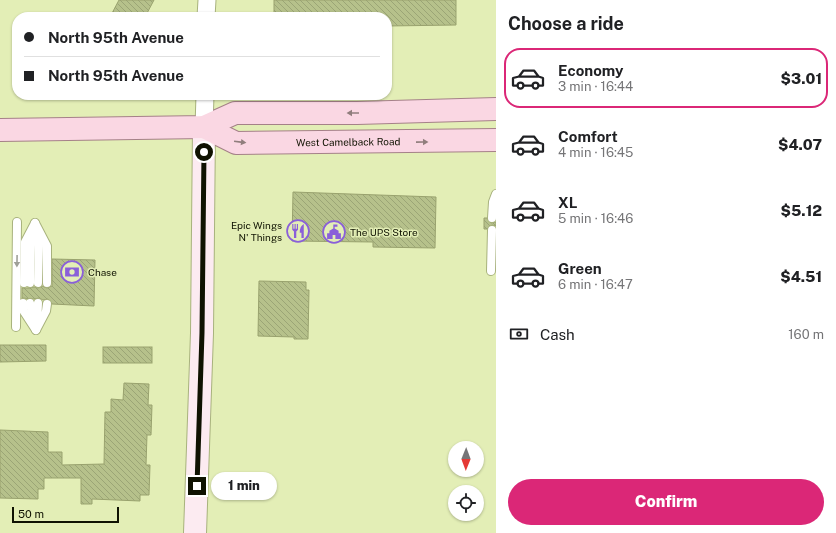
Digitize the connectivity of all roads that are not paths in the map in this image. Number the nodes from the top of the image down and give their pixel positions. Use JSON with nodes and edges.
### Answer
{"nodes":[{"id":1,"x":206,"y":0,"type":"edge"},
{"id":2,"x":206,"y":12,"type":"edge"},
{"id":3,"x":205,"y":100,"type":"edge"},
{"id":4,"x":496,"y":109,"type":"edge"},
{"id":5,"x":204,"y":127,"type":"junction"},
{"id":6,"x":0,"y":130,"type":"edge"},
{"id":7,"x":496,"y":140,"type":"edge"},
{"id":8,"x":496,"y":194,"type":"edge"},
{"id":9,"x":492,"y":218,"type":"dead end"},
{"id":10,"x":17,"y":222,"type":"dead end"},
{"id":11,"x":492,"y":230,"type":"dead end"},
{"id":12,"x":491,"y":271,"type":"dead end"},
{"id":13,"x":35,"y":283,"type":"joint"},
{"id":14,"x":16,"y":327,"type":"dead end"},
{"id":15,"x":36,"y":330,"type":"joint"},
{"id":16,"x":195,"y":533,"type":"edge"}],
"edges":[{"from":1,"to":2,"type":"street"},
{"from":3,"to":5,"type":"street"},
{"from":4,"to":5,"type":"main road","name":"West Camelback Road","one_way":true},
{"from":5,"to":6,"type":"main road","name":"West Camelback Road"},
{"from":5,"to":7,"type":"main road","name":"West Camelback Road","one_way":true},
{"from":5,"to":16,"type":"street"},
{"from":8,"to":9,"type":"lane"},
{"from":10,"to":14,"type":"lane","one_way":true},
{"from":11,"to":12,"type":"lane"},
{"from":13,"to":13,"type":"lane"},
{"from":15,"to":15,"type":"lane"}]}
